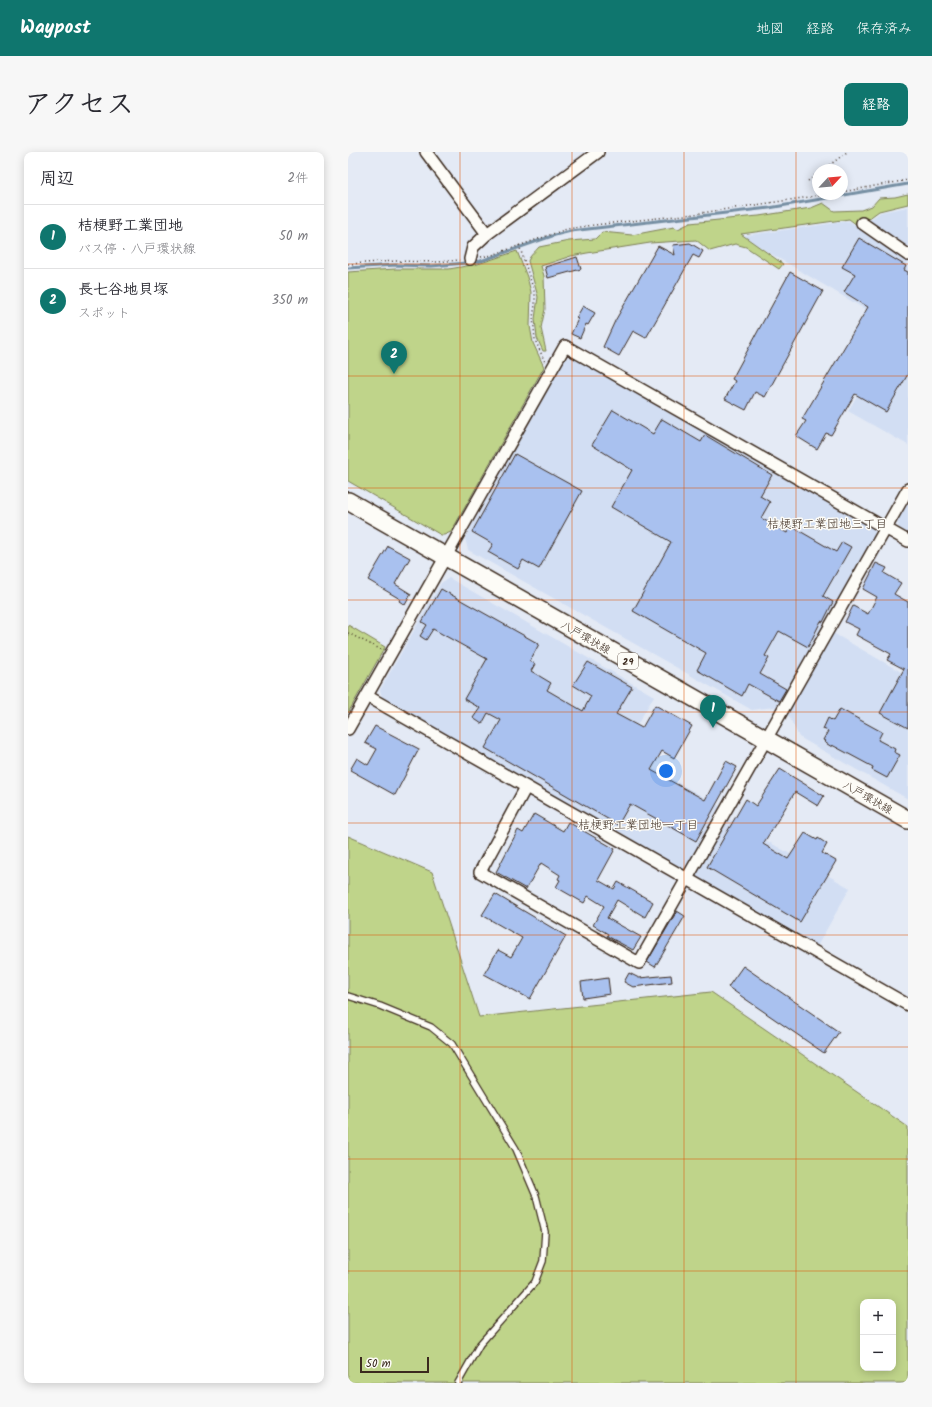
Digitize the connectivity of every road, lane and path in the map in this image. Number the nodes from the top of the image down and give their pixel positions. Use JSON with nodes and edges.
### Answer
{"nodes":[{"id":1,"x":426,"y":152,"type":"edge"},
{"id":2,"x":598,"y":152,"type":"edge"},
{"id":3,"x":847,"y":152,"type":"edge"},
{"id":4,"x":831,"y":164,"type":"edge"},
{"id":5,"x":812,"y":178,"type":"edge"},
{"id":6,"x":908,"y":180,"type":"edge"},
{"id":7,"x":808,"y":181,"type":"dead end"},
{"id":8,"x":848,"y":191,"type":"edge"},
{"id":9,"x":812,"y":197,"type":"edge"},
{"id":10,"x":862,"y":223,"type":"dead end"},
{"id":11,"x":487,"y":234,"type":"junction"},
{"id":12,"x":519,"y":245,"type":"junction"},
{"id":13,"x":908,"y":255,"type":"edge"},
{"id":14,"x":470,"y":259,"type":"junction"},
{"id":15,"x":348,"y":264,"type":"edge"},
{"id":16,"x":552,"y":369,"type":"junction"},
{"id":17,"x":908,"y":489,"type":"edge"},
{"id":18,"x":348,"y":502,"type":"edge"},
{"id":19,"x":885,"y":528,"type":"junction"},
{"id":20,"x":908,"y":541,"type":"edge"},
{"id":21,"x":446,"y":557,"type":"junction"},
{"id":22,"x":348,"y":632,"type":"edge"},
{"id":23,"x":390,"y":656,"type":"junction"},
{"id":24,"x":367,"y":696,"type":"junction"},
{"id":25,"x":348,"y":729,"type":"edge"},
{"id":26,"x":766,"y":739,"type":"junction"},
{"id":27,"x":526,"y":787,"type":"junction"},
{"id":28,"x":908,"y":820,"type":"edge"},
{"id":29,"x":687,"y":879,"type":"junction"},
{"id":30,"x":348,"y":996,"type":"edge"},
{"id":31,"x":908,"y":1005,"type":"edge"},
{"id":32,"x":458,"y":1383,"type":"edge"}],
"edges":[{"from":1,"to":11,"type":"street"},
{"from":2,"to":11,"type":"street"},
{"from":3,"to":4,"type":"path"},
{"from":5,"to":7,"type":"path"},
{"from":6,"to":8,"type":"path"},
{"from":9,"to":12,"type":"path"},
{"from":10,"to":13,"type":"street"},
{"from":11,"to":14,"type":"street"},
{"from":12,"to":14,"type":"path"},
{"from":12,"to":16,"type":"path"},
{"from":14,"to":15,"type":"path"},
{"from":16,"to":19,"type":"street"},
{"from":16,"to":21,"type":"street"},
{"from":17,"to":19,"type":"street"},
{"from":18,"to":21,"type":"main road","name":"八戸環状線","number":"29"},
{"from":19,"to":20,"type":"street"},
{"from":19,"to":26,"type":"street"},
{"from":21,"to":23,"type":"street"},
{"from":21,"to":26,"type":"main road","name":"八戸環状線","number":"29"},
{"from":22,"to":23,"type":"path"},
{"from":23,"to":24,"type":"street"},
{"from":24,"to":25,"type":"street"},
{"from":24,"to":27,"type":"street"},
{"from":26,"to":28,"type":"main road","name":"八戸環状線","number":"29"},
{"from":26,"to":29,"type":"street"},
{"from":27,"to":29,"type":"street"},
{"from":27,"to":29,"type":"street"},
{"from":29,"to":31,"type":"street"},
{"from":30,"to":32,"type":"lane"}]}
